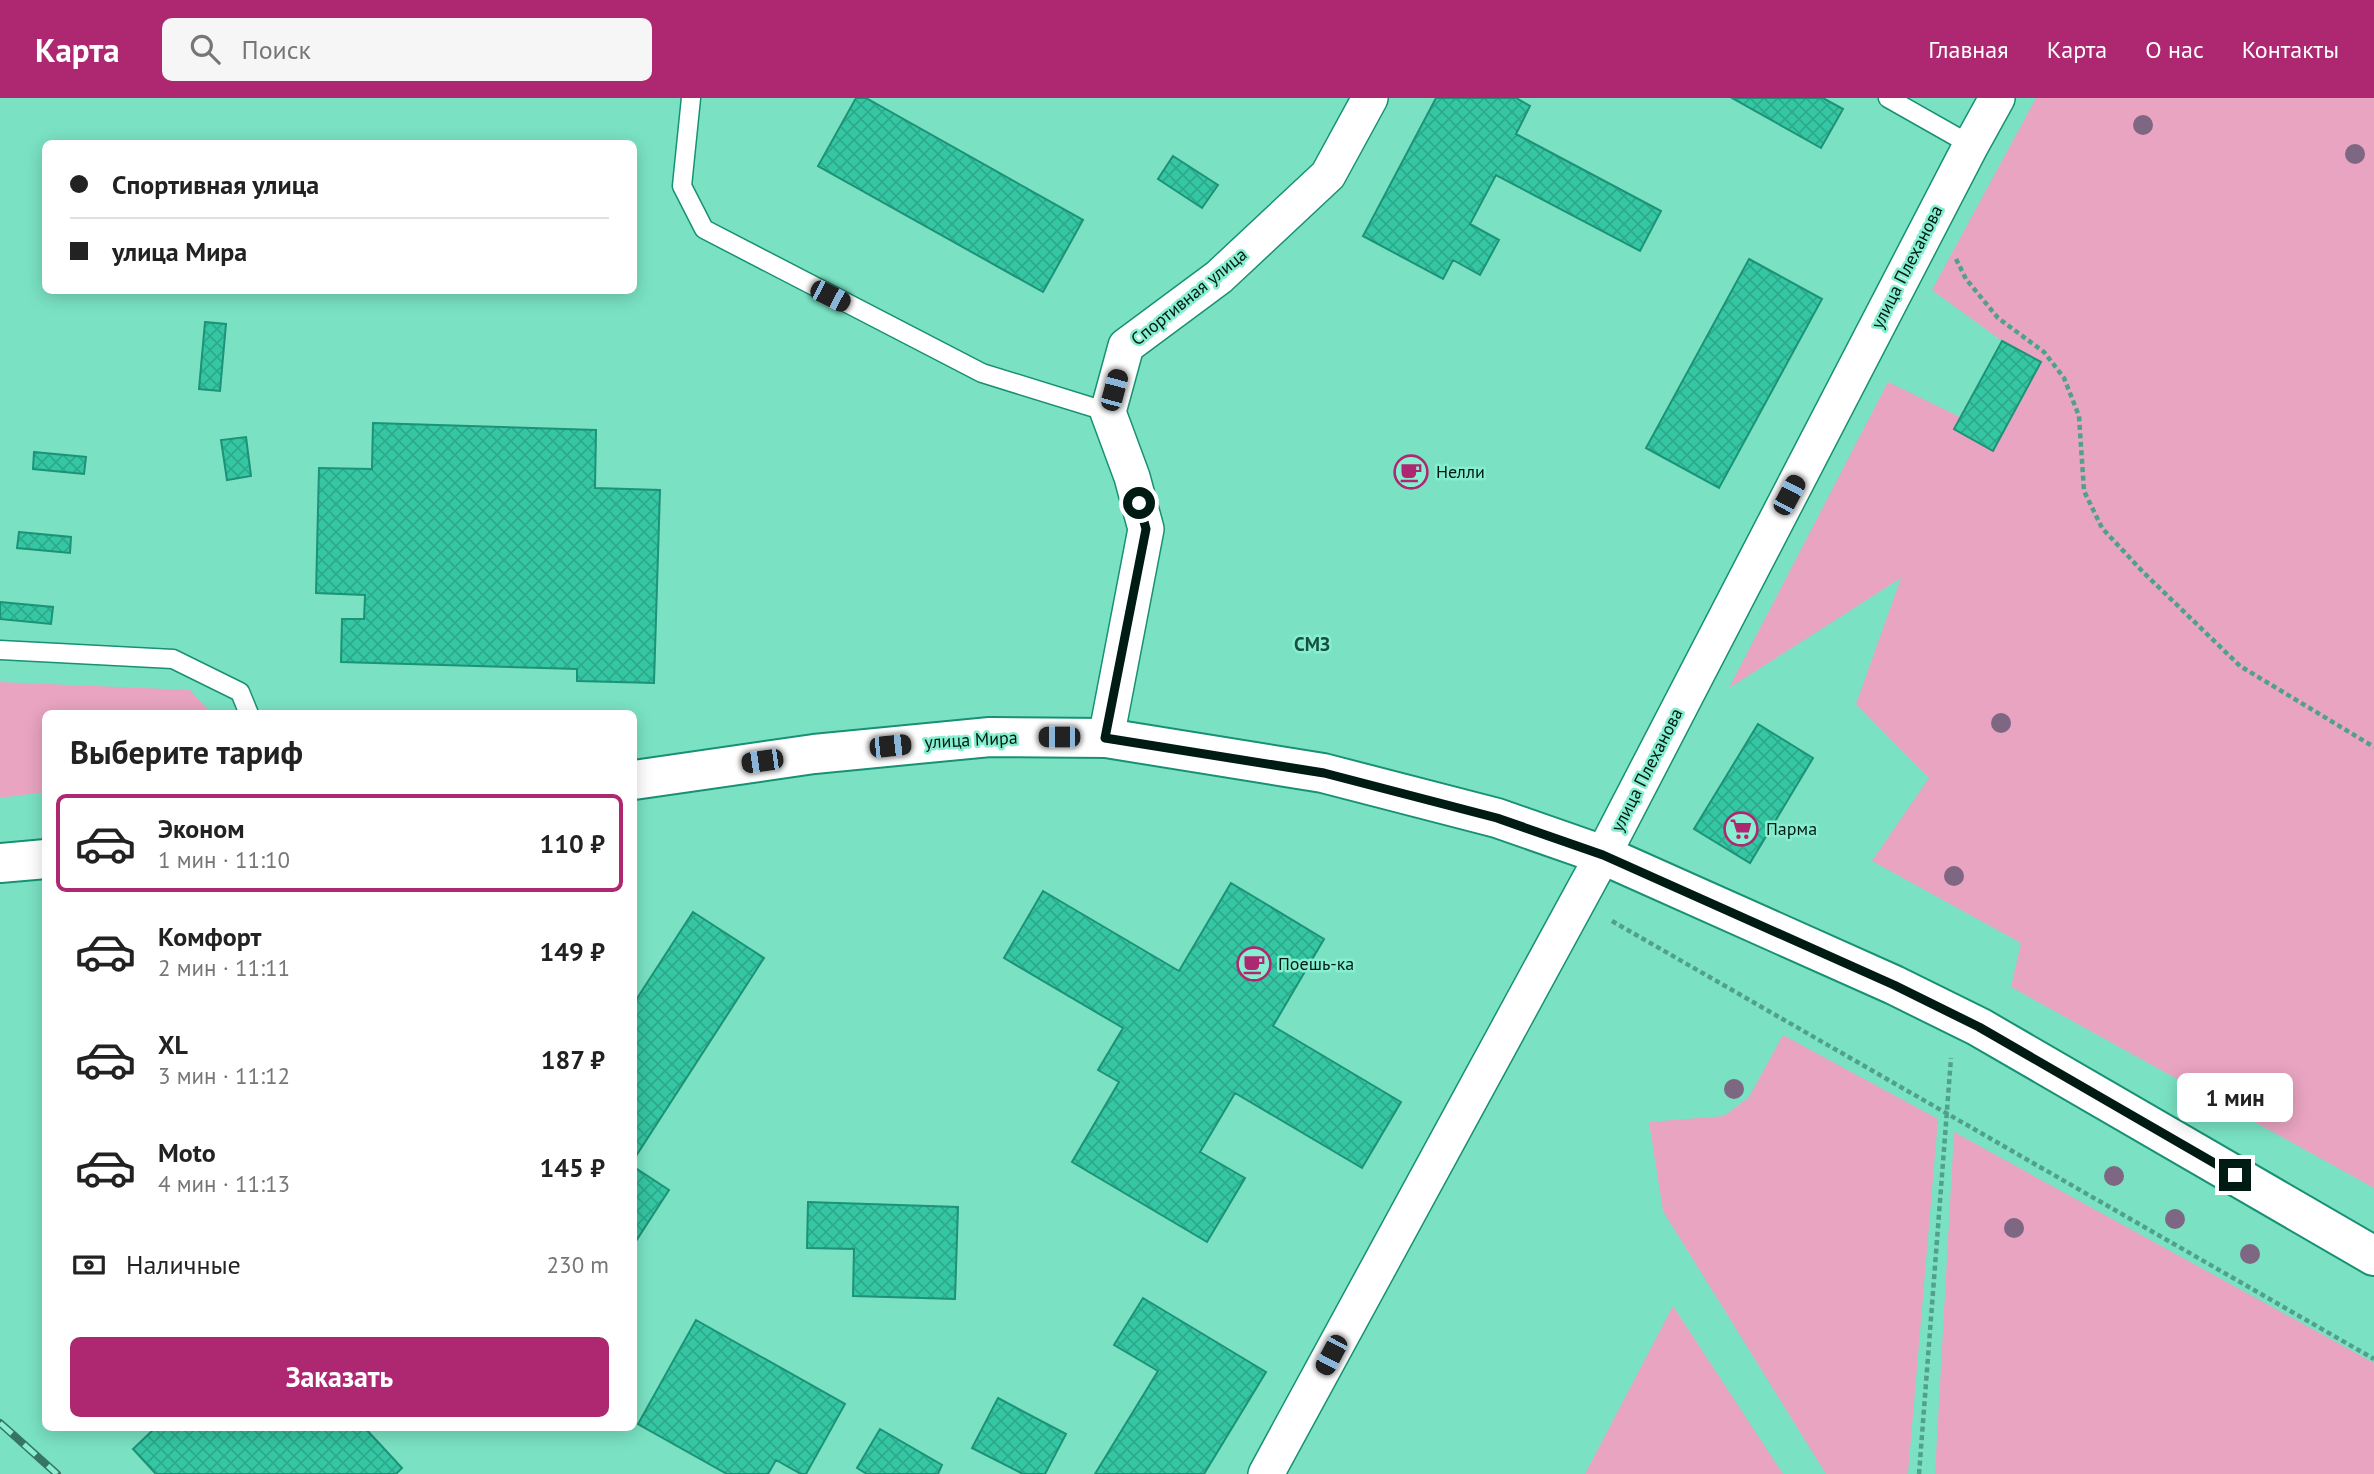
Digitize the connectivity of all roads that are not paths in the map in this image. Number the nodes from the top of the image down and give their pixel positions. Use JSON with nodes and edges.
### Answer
{"nodes":[{"id":1,"x":691,"y":98,"type":"edge"},
{"id":2,"x":1370,"y":98,"type":"edge"},
{"id":3,"x":1888,"y":98,"type":"edge"},
{"id":4,"x":1997,"y":98,"type":"edge"},
{"id":5,"x":1971,"y":145,"type":"junction"},
{"id":6,"x":1108,"y":412,"type":"junction"},
{"id":7,"x":0,"y":650,"type":"edge"},
{"id":8,"x":247,"y":710,"type":"edge"},
{"id":9,"x":1105,"y":738,"type":"junction"},
{"id":10,"x":637,"y":780,"type":"edge"},
{"id":11,"x":1603,"y":855,"type":"junction"},
{"id":12,"x":42,"y":859,"type":"edge"},
{"id":13,"x":0,"y":863,"type":"edge"},
{"id":14,"x":2374,"y":1256,"type":"edge"},
{"id":15,"x":1266,"y":1474,"type":"edge"}],
"edges":[{"from":1,"to":6,"type":"lane"},
{"from":2,"to":6,"type":"street","name":"Спортивная улица"},
{"from":3,"to":5,"type":"lane"},
{"from":4,"to":5,"type":"street","name":"улица Плеханова"},
{"from":5,"to":11,"type":"street","name":"улица Плеханова"},
{"from":6,"to":9,"type":"street"},
{"from":7,"to":8,"type":"lane"},
{"from":9,"to":10,"type":"highway","name":"улица Мира"},
{"from":9,"to":11,"type":"highway","name":"улица Мира"},
{"from":11,"to":14,"type":"highway","name":"улица Мира"},
{"from":11,"to":15,"type":"street","name":"улица Плеханова"},
{"from":12,"to":13,"type":"highway"}]}
